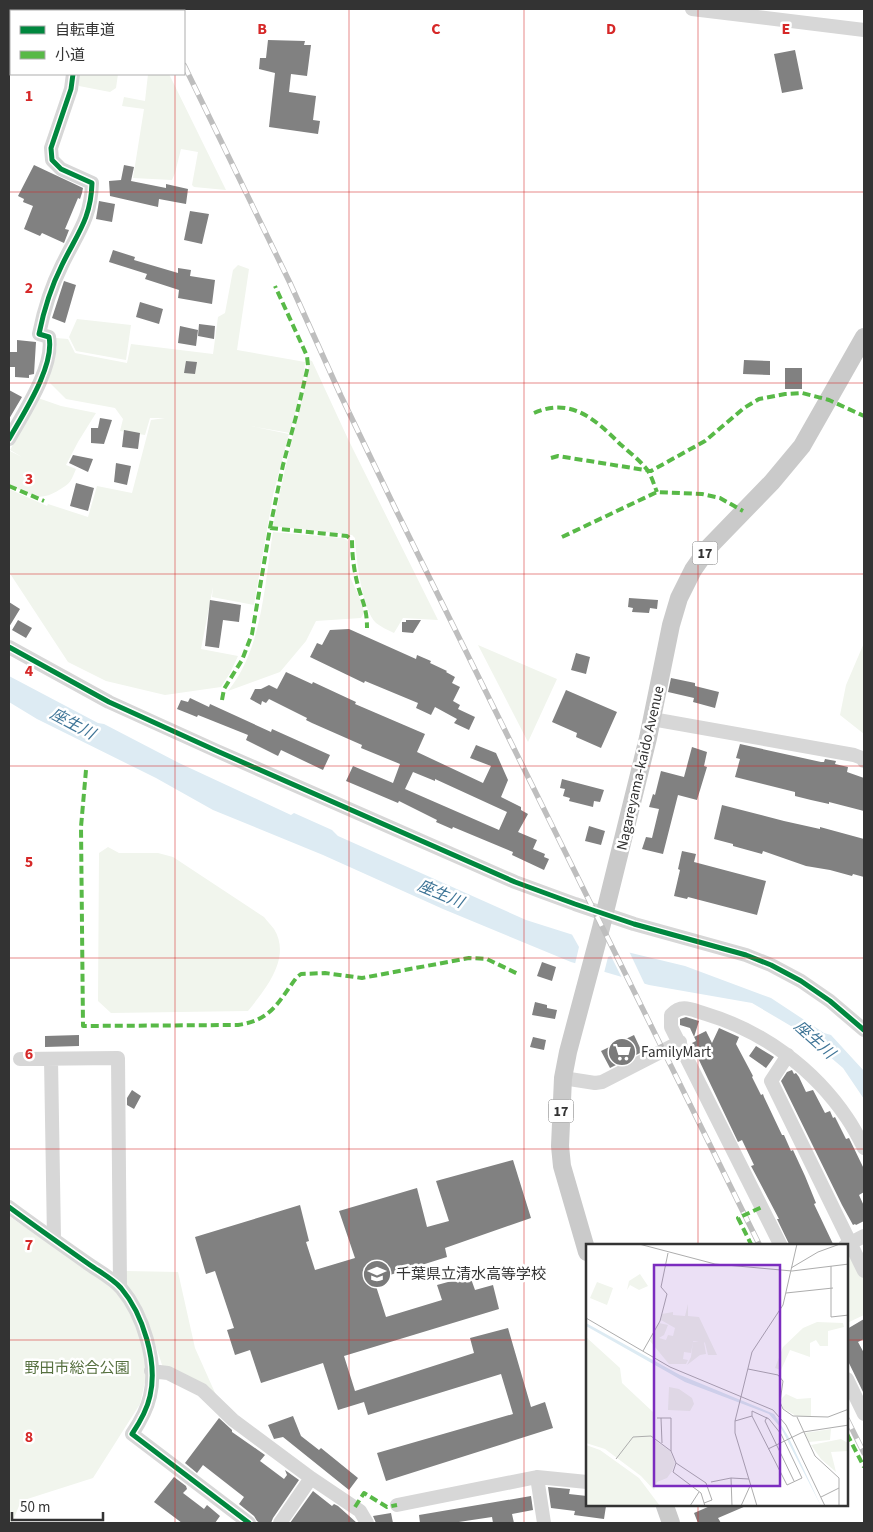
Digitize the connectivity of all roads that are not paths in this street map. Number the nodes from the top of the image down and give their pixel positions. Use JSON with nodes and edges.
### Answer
{"nodes":[{"id":1,"x":692,"y":9,"type":"edge"},
{"id":2,"x":864,"y":30,"type":"edge"},
{"id":3,"x":73,"y":75,"type":"edge"},
{"id":4,"x":864,"y":338,"type":"edge"},
{"id":5,"x":9,"y":439,"type":"edge"},
{"id":6,"x":9,"y":647,"type":"edge"},
{"id":7,"x":652,"y":720,"type":"junction"},
{"id":8,"x":864,"y":761,"type":"edge"},
{"id":9,"x":603,"y":921,"type":"junction"},
{"id":10,"x":864,"y":1030,"type":"edge"},
{"id":11,"x":680,"y":1042,"type":"junction"},
{"id":12,"x":788,"y":1055,"type":"junction"},
{"id":13,"x":20,"y":1059,"type":"dead end"},
{"id":14,"x":51,"y":1059,"type":"junction"},
{"id":15,"x":563,"y":1078,"type":"junction"},
{"id":16,"x":864,"y":1148,"type":"edge"},
{"id":17,"x":9,"y":1207,"type":"edge"},
{"id":18,"x":864,"y":1236,"type":"edge"},
{"id":19,"x":54,"y":1239,"type":"junction"},
{"id":20,"x":780,"y":1244,"type":"edge"},
{"id":21,"x":848,"y":1244,"type":"edge"},
{"id":22,"x":586,"y":1249,"type":"edge"},
{"id":23,"x":864,"y":1271,"type":"edge"},
{"id":24,"x":120,"y":1286,"type":"junction"},
{"id":25,"x":151,"y":1371,"type":"junction"},
{"id":26,"x":848,"y":1381,"type":"edge"},
{"id":27,"x":864,"y":1414,"type":"edge"},
{"id":28,"x":538,"y":1477,"type":"junction"},
{"id":29,"x":311,"y":1478,"type":"junction"},
{"id":30,"x":586,"y":1482,"type":"edge"},
{"id":31,"x":396,"y":1505,"type":"dead end"},
{"id":32,"x":665,"y":1507,"type":"edge"},
{"id":33,"x":248,"y":1523,"type":"edge"},
{"id":34,"x":280,"y":1523,"type":"edge"},
{"id":35,"x":367,"y":1523,"type":"edge"},
{"id":36,"x":544,"y":1523,"type":"edge"},
{"id":37,"x":671,"y":1523,"type":"edge"}],
"edges":[{"from":1,"to":2,"type":"street"},
{"from":3,"to":5,"type":"street"},
{"from":4,"to":7,"type":"main road","name":"Nagareyama-kaido Avenue","number":"17"},
{"from":6,"to":9,"type":"street"},
{"from":7,"to":8,"type":"street"},
{"from":7,"to":9,"type":"main road","name":"Nagareyama-kaido Avenue","number":"17"},
{"from":9,"to":10,"type":"street"},
{"from":9,"to":15,"type":"main road","name":"Nagareyama-kaido Avenue","number":"17"},
{"from":11,"to":12,"type":"street"},
{"from":11,"to":15,"type":"street"},
{"from":11,"to":20,"type":"street"},
{"from":12,"to":16,"type":"street"},
{"from":12,"to":21,"type":"street"},
{"from":13,"to":14,"type":"street"},
{"from":14,"to":19,"type":"street"},
{"from":14,"to":24,"type":"street"},
{"from":15,"to":22,"type":"main road","name":"Nagareyama-kaido Avenue","number":"17"},
{"from":17,"to":19,"type":"street"},
{"from":18,"to":21,"type":"street"},
{"from":19,"to":24,"type":"street"},
{"from":21,"to":23,"type":"street"},
{"from":24,"to":25,"type":"street"},
{"from":25,"to":29,"type":"street"},
{"from":25,"to":33,"type":"street"},
{"from":26,"to":27,"type":"street"},
{"from":28,"to":30,"type":"street"},
{"from":28,"to":31,"type":"street"},
{"from":28,"to":36,"type":"street"},
{"from":29,"to":34,"type":"street"},
{"from":29,"to":35,"type":"street"},
{"from":32,"to":37,"type":"main road"}]}
